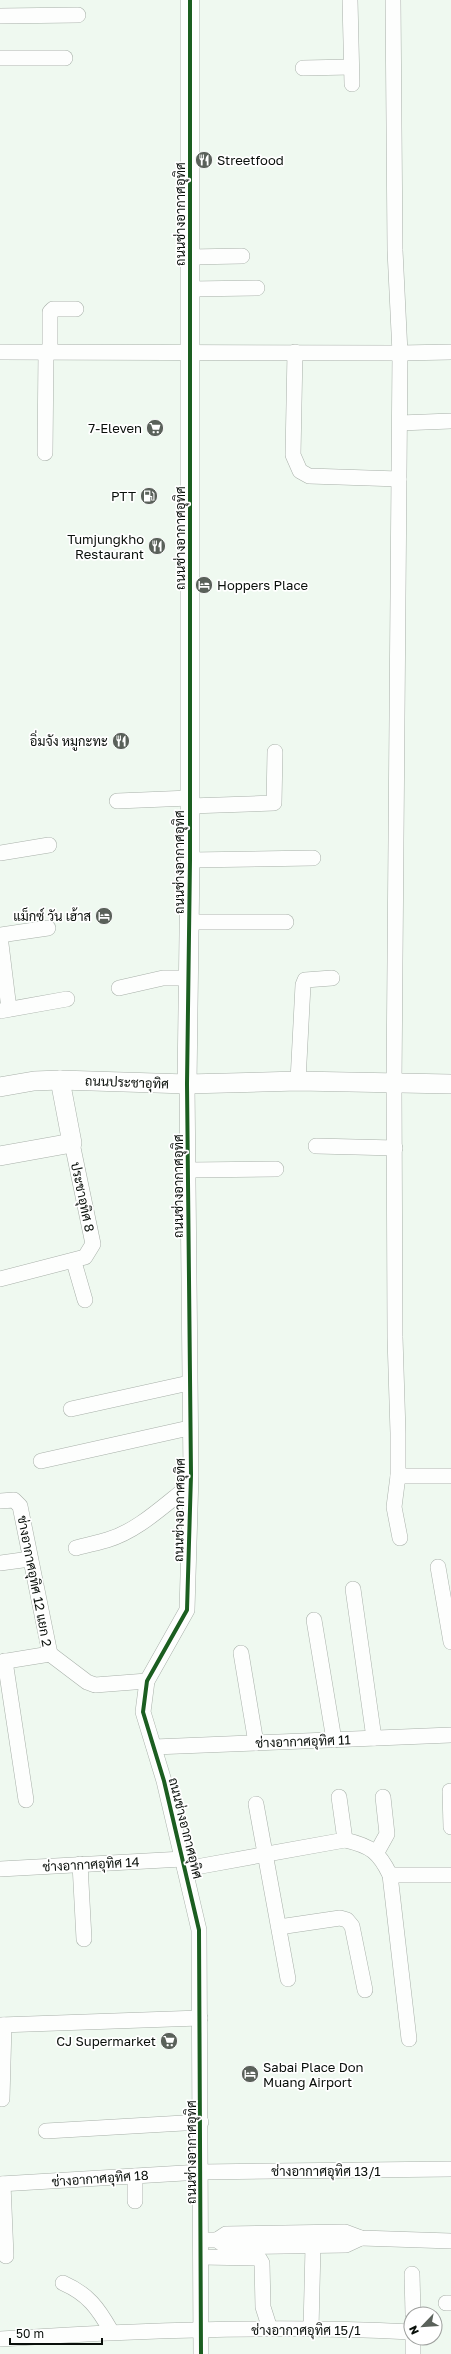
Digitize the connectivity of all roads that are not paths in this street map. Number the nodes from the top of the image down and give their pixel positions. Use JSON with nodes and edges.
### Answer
{"nodes":[{"id":1,"x":190,"y":0,"type":"edge"},
{"id":2,"x":350,"y":0,"type":"edge"},
{"id":3,"x":393,"y":0,"type":"edge"},
{"id":4,"x":78,"y":15,"type":"dead end"},
{"id":5,"x":0,"y":16,"type":"edge"},
{"id":6,"x":0,"y":58,"type":"edge"},
{"id":7,"x":65,"y":58,"type":"dead end"},
{"id":8,"x":351,"y":67,"type":"junction"},
{"id":9,"x":303,"y":68,"type":"dead end"},
{"id":10,"x":352,"y":84,"type":"dead end"},
{"id":11,"x":242,"y":256,"type":"dead end"},
{"id":12,"x":190,"y":257,"type":"junction"},
{"id":13,"x":257,"y":288,"type":"dead end"},
{"id":14,"x":190,"y":289,"type":"junction"},
{"id":15,"x":76,"y":309,"type":"dead end"},
{"id":16,"x":190,"y":351,"type":"junction"},
{"id":17,"x":0,"y":352,"type":"edge"},
{"id":18,"x":48,"y":352,"type":"junction"},
{"id":19,"x":295,"y":352,"type":"junction"},
{"id":20,"x":451,"y":352,"type":"edge"},
{"id":21,"x":400,"y":354,"type":"junction"},
{"id":22,"x":451,"y":422,"type":"edge"},
{"id":23,"x":400,"y":423,"type":"junction"},
{"id":24,"x":45,"y":453,"type":"dead end"},
{"id":25,"x":399,"y":478,"type":"junction"},
{"id":26,"x":275,"y":752,"type":"dead end"},
{"id":27,"x":117,"y":801,"type":"dead end"},
{"id":28,"x":190,"y":802,"type":"junction"},
{"id":29,"x":49,"y":845,"type":"dead end"},
{"id":30,"x":0,"y":853,"type":"edge"},
{"id":31,"x":313,"y":858,"type":"dead end"},
{"id":32,"x":190,"y":860,"type":"junction"},
{"id":33,"x":189,"y":922,"type":"junction"},
{"id":34,"x":286,"y":922,"type":"dead end"},
{"id":35,"x":48,"y":928,"type":"dead end"},
{"id":36,"x":0,"y":936,"type":"edge"},
{"id":37,"x":189,"y":978,"type":"junction"},
{"id":38,"x":332,"y":978,"type":"dead end"},
{"id":39,"x":119,"y":988,"type":"dead end"},
{"id":40,"x":67,"y":999,"type":"dead end"},
{"id":41,"x":5,"y":1010,"type":"edge"},
{"id":42,"x":60,"y":1080,"type":"junction"},
{"id":43,"x":298,"y":1081,"type":"junction"},
{"id":44,"x":187,"y":1084,"type":"junction"},
{"id":45,"x":394,"y":1084,"type":"junction"},
{"id":46,"x":451,"y":1084,"type":"edge"},
{"id":47,"x":0,"y":1087,"type":"edge"},
{"id":48,"x":72,"y":1143,"type":"junction"},
{"id":49,"x":316,"y":1146,"type":"dead end"},
{"id":50,"x":395,"y":1148,"type":"junction"},
{"id":51,"x":0,"y":1156,"type":"edge"},
{"id":52,"x":276,"y":1169,"type":"dead end"},
{"id":53,"x":189,"y":1170,"type":"junction"},
{"id":54,"x":74,"y":1262,"type":"junction"},
{"id":55,"x":0,"y":1279,"type":"edge"},
{"id":56,"x":85,"y":1300,"type":"dead end"},
{"id":57,"x":189,"y":1383,"type":"junction"},
{"id":58,"x":71,"y":1409,"type":"dead end"},
{"id":59,"x":189,"y":1428,"type":"junction"},
{"id":60,"x":41,"y":1461,"type":"dead end"},
{"id":61,"x":398,"y":1476,"type":"junction"},
{"id":62,"x":451,"y":1476,"type":"edge"},
{"id":63,"x":190,"y":1486,"type":"junction"},
{"id":64,"x":0,"y":1501,"type":"edge"},
{"id":65,"x":400,"y":1538,"type":"dead end"},
{"id":66,"x":76,"y":1548,"type":"dead end"},
{"id":67,"x":30,"y":1559,"type":"junction"},
{"id":68,"x":0,"y":1564,"type":"edge"},
{"id":69,"x":438,"y":1567,"type":"dead end"},
{"id":70,"x":353,"y":1589,"type":"dead end"},
{"id":71,"x":314,"y":1620,"type":"dead end"},
{"id":72,"x":451,"y":1642,"type":"edge"},
{"id":73,"x":241,"y":1653,"type":"dead end"},
{"id":74,"x":50,"y":1654,"type":"junction"},
{"id":75,"x":2,"y":1662,"type":"edge"},
{"id":76,"x":147,"y":1681,"type":"junction"},
{"id":77,"x":451,"y":1735,"type":"edge"},
{"id":78,"x":374,"y":1738,"type":"junction"},
{"id":79,"x":334,"y":1740,"type":"junction"},
{"id":80,"x":256,"y":1743,"type":"junction"},
{"id":81,"x":154,"y":1747,"type":"junction"},
{"id":82,"x":450,"y":1791,"type":"dead end"},
{"id":83,"x":339,"y":1796,"type":"dead end"},
{"id":84,"x":383,"y":1797,"type":"dead end"},
{"id":85,"x":26,"y":1800,"type":"dead end"},
{"id":86,"x":256,"y":1804,"type":"dead end"},
{"id":87,"x":451,"y":1827,"type":"edge"},
{"id":88,"x":345,"y":1840,"type":"junction"},
{"id":89,"x":377,"y":1852,"type":"junction"},
{"id":90,"x":265,"y":1855,"type":"junction"},
{"id":91,"x":80,"y":1864,"type":"junction"},
{"id":92,"x":184,"y":1864,"type":"junction"},
{"id":93,"x":0,"y":1869,"type":"edge"},
{"id":94,"x":451,"y":1875,"type":"edge"},
{"id":95,"x":390,"y":1876,"type":"junction"},
{"id":96,"x":279,"y":1928,"type":"junction"},
{"id":97,"x":84,"y":1939,"type":"dead end"},
{"id":98,"x":288,"y":1979,"type":"dead end"},
{"id":99,"x":365,"y":1990,"type":"dead end"},
{"id":100,"x":200,"y":2018,"type":"junction"},
{"id":101,"x":2,"y":2025,"type":"edge"},
{"id":102,"x":409,"y":2039,"type":"dead end"},
{"id":103,"x":2,"y":2099,"type":"dead end"},
{"id":104,"x":201,"y":2122,"type":"junction"},
{"id":105,"x":46,"y":2131,"type":"dead end"},
{"id":106,"x":451,"y":2169,"type":"edge"},
{"id":107,"x":201,"y":2172,"type":"junction"},
{"id":108,"x":135,"y":2176,"type":"junction"},
{"id":109,"x":2,"y":2184,"type":"edge"},
{"id":110,"x":135,"y":2201,"type":"dead end"},
{"id":111,"x":361,"y":2238,"type":"junction"},
{"id":112,"x":201,"y":2239,"type":"junction"},
{"id":113,"x":217,"y":2240,"type":"junction"},
{"id":114,"x":451,"y":2241,"type":"edge"},
{"id":115,"x":313,"y":2246,"type":"junction"},
{"id":116,"x":6,"y":2256,"type":"dead end"},
{"id":117,"x":201,"y":2257,"type":"junction"},
{"id":118,"x":412,"y":2274,"type":"dead end"},
{"id":119,"x":63,"y":2283,"type":"dead end"},
{"id":120,"x":413,"y":2306,"type":"edge"},
{"id":121,"x":270,"y":2329,"type":"junction"},
{"id":122,"x":311,"y":2329,"type":"junction"},
{"id":123,"x":201,"y":2330,"type":"junction"},
{"id":124,"x":111,"y":2331,"type":"junction"},
{"id":125,"x":403,"y":2332,"type":"edge"},
{"id":126,"x":0,"y":2339,"type":"edge"},
{"id":127,"x":201,"y":2354,"type":"edge"}],
"edges":[{"from":1,"to":12,"type":"street","name":"ถนนช่างอากาศอุทิศ"},
{"from":2,"to":8,"type":"street"},
{"from":3,"to":21,"type":"street"},
{"from":4,"to":5,"type":"street"},
{"from":6,"to":7,"type":"street"},
{"from":8,"to":9,"type":"street"},
{"from":8,"to":10,"type":"street"},
{"from":11,"to":12,"type":"street"},
{"from":12,"to":14,"type":"street","name":"ถนนช่างอากาศอุทิศ"},
{"from":13,"to":14,"type":"street"},
{"from":14,"to":16,"type":"street","name":"ถนนช่างอากาศอุทิศ"},
{"from":15,"to":18,"type":"street"},
{"from":16,"to":18,"type":"street"},
{"from":16,"to":19,"type":"street"},
{"from":16,"to":28,"type":"street","name":"ถนนช่างอากาศอุทิศ"},
{"from":17,"to":18,"type":"street"},
{"from":18,"to":24,"type":"street"},
{"from":19,"to":21,"type":"street"},
{"from":19,"to":25,"type":"street"},
{"from":20,"to":21,"type":"street"},
{"from":21,"to":23,"type":"street"},
{"from":22,"to":23,"type":"street"},
{"from":23,"to":25,"type":"street"},
{"from":25,"to":45,"type":"street"},
{"from":26,"to":28,"type":"street"},
{"from":27,"to":28,"type":"street"},
{"from":28,"to":32,"type":"street","name":"ถนนช่างอากาศอุทิศ"},
{"from":29,"to":30,"type":"street"},
{"from":31,"to":32,"type":"street"},
{"from":32,"to":33,"type":"street","name":"ถนนช่างอากาศอุทิศ"},
{"from":33,"to":34,"type":"street"},
{"from":33,"to":37,"type":"street","name":"ถนนช่างอากาศอุทิศ"},
{"from":35,"to":36,"type":"street"},
{"from":36,"to":41,"type":"street"},
{"from":37,"to":39,"type":"street"},
{"from":37,"to":44,"type":"street","name":"ถนนช่างอากาศอุทิศ"},
{"from":38,"to":43,"type":"street"},
{"from":40,"to":41,"type":"street"},
{"from":42,"to":44,"type":"street","name":"ถนนประชาอุทิศ"},
{"from":42,"to":47,"type":"street","name":"ถนนประชาอุทิศ"},
{"from":42,"to":48,"type":"street"},
{"from":43,"to":44,"type":"street","name":"ถนนประชาอุทิศ"},
{"from":43,"to":45,"type":"street","name":"ถนนประชาอุทิศ"},
{"from":44,"to":53,"type":"street","name":"ถนนช่างอากาศอุทิศ"},
{"from":45,"to":46,"type":"street","name":"ถนนประชาอุทิศ"},
{"from":45,"to":50,"type":"street"},
{"from":48,"to":51,"type":"street"},
{"from":48,"to":54,"type":"street","name":"ประชาอุทิศ 8"},
{"from":49,"to":50,"type":"street"},
{"from":50,"to":61,"type":"street"},
{"from":52,"to":53,"type":"street"},
{"from":53,"to":57,"type":"street","name":"ถนนช่างอากาศอุทิศ"},
{"from":54,"to":55,"type":"street","name":"ประชาอุทิศ 8"},
{"from":54,"to":56,"type":"street"},
{"from":57,"to":58,"type":"street"},
{"from":57,"to":59,"type":"street","name":"ถนนช่างอากาศอุทิศ"},
{"from":59,"to":60,"type":"street"},
{"from":59,"to":63,"type":"street","name":"ถนนช่างอากาศอุทิศ"},
{"from":61,"to":62,"type":"street"},
{"from":61,"to":65,"type":"street"},
{"from":63,"to":66,"type":"street"},
{"from":63,"to":76,"type":"street","name":"ถนนช่างอากาศอุทิศ"},
{"from":64,"to":67,"type":"street","name":"ช่างอากาศอุทิศ 12 แยก 2"},
{"from":67,"to":68,"type":"street"},
{"from":67,"to":74,"type":"street","name":"ช่างอากาศอุทิศ 12 แยก 2"},
{"from":69,"to":72,"type":"street"},
{"from":70,"to":78,"type":"street"},
{"from":71,"to":79,"type":"street"},
{"from":73,"to":80,"type":"street"},
{"from":74,"to":75,"type":"street"},
{"from":74,"to":76,"type":"street"},
{"from":75,"to":85,"type":"street"},
{"from":76,"to":81,"type":"street","name":"ถนนช่างอากาศอุทิศ"},
{"from":77,"to":78,"type":"street","name":"ช่างอากาศอุทิศ 11"},
{"from":78,"to":79,"type":"street","name":"ช่างอากาศอุทิศ 11"},
{"from":79,"to":80,"type":"street","name":"ช่างอากาศอุทิศ 11"},
{"from":80,"to":81,"type":"street","name":"ช่างอากาศอุทิศ 11"},
{"from":81,"to":92,"type":"street","name":"ถนนช่างอากาศอุทิศ"},
{"from":82,"to":87,"type":"street"},
{"from":83,"to":88,"type":"street"},
{"from":84,"to":89,"type":"street"},
{"from":86,"to":90,"type":"street"},
{"from":88,"to":89,"type":"street"},
{"from":88,"to":90,"type":"street","name":"ช่างอากาศอุทิศ 14"},
{"from":89,"to":95,"type":"street"},
{"from":90,"to":92,"type":"street","name":"ช่างอากาศอุทิศ 14"},
{"from":90,"to":96,"type":"street"},
{"from":91,"to":92,"type":"street","name":"ช่างอากาศอุทิศ 14"},
{"from":91,"to":93,"type":"street","name":"ช่างอากาศอุทิศ 14"},
{"from":91,"to":97,"type":"street"},
{"from":92,"to":100,"type":"street","name":"ถนนช่างอากาศอุทิศ"},
{"from":94,"to":95,"type":"street"},
{"from":95,"to":102,"type":"street"},
{"from":96,"to":98,"type":"street"},
{"from":96,"to":99,"type":"street"},
{"from":100,"to":101,"type":"street"},
{"from":100,"to":104,"type":"street","name":"ถนนช่างอากาศอุทิศ"},
{"from":101,"to":103,"type":"street"},
{"from":104,"to":105,"type":"street"},
{"from":104,"to":107,"type":"street","name":"ถนนช่างอากาศอุทิศ"},
{"from":106,"to":107,"type":"street","name":"ช่างอากาศอุทิศ 13/1"},
{"from":107,"to":108,"type":"street","name":"ช่างอากาศอุทิศ 18"},
{"from":107,"to":112,"type":"street","name":"ถนนช่างอากาศอุทิศ"},
{"from":108,"to":109,"type":"street","name":"ช่างอากาศอุทิศ 18"},
{"from":108,"to":110,"type":"street"},
{"from":109,"to":116,"type":"street"},
{"from":111,"to":113,"type":"street"},
{"from":111,"to":114,"type":"street"},
{"from":111,"to":115,"type":"street"},
{"from":112,"to":113,"type":"street"},
{"from":112,"to":117,"type":"street","name":"ถนนช่างอากาศอุทิศ"},
{"from":113,"to":115,"type":"street"},
{"from":115,"to":122,"type":"street"},
{"from":117,"to":121,"type":"street"},
{"from":117,"to":123,"type":"street","name":"ถนนช่างอากาศอุทิศ"},
{"from":118,"to":120,"type":"street"},
{"from":119,"to":124,"type":"street"},
{"from":121,"to":122,"type":"street","name":"ช่างอากาศอุทิศ 15/1"},
{"from":121,"to":123,"type":"street","name":"ช่างอากาศอุทิศ 15/1"},
{"from":122,"to":125,"type":"street","name":"ช่างอากาศอุทิศ 15/1"},
{"from":123,"to":124,"type":"street","name":"ช่างอากาศอุทิศ 15/1"},
{"from":123,"to":127,"type":"street","name":"ถนนช่างอากาศอุทิศ"},
{"from":124,"to":126,"type":"street","name":"ช่างอากาศอุทิศ 15/1"}]}
